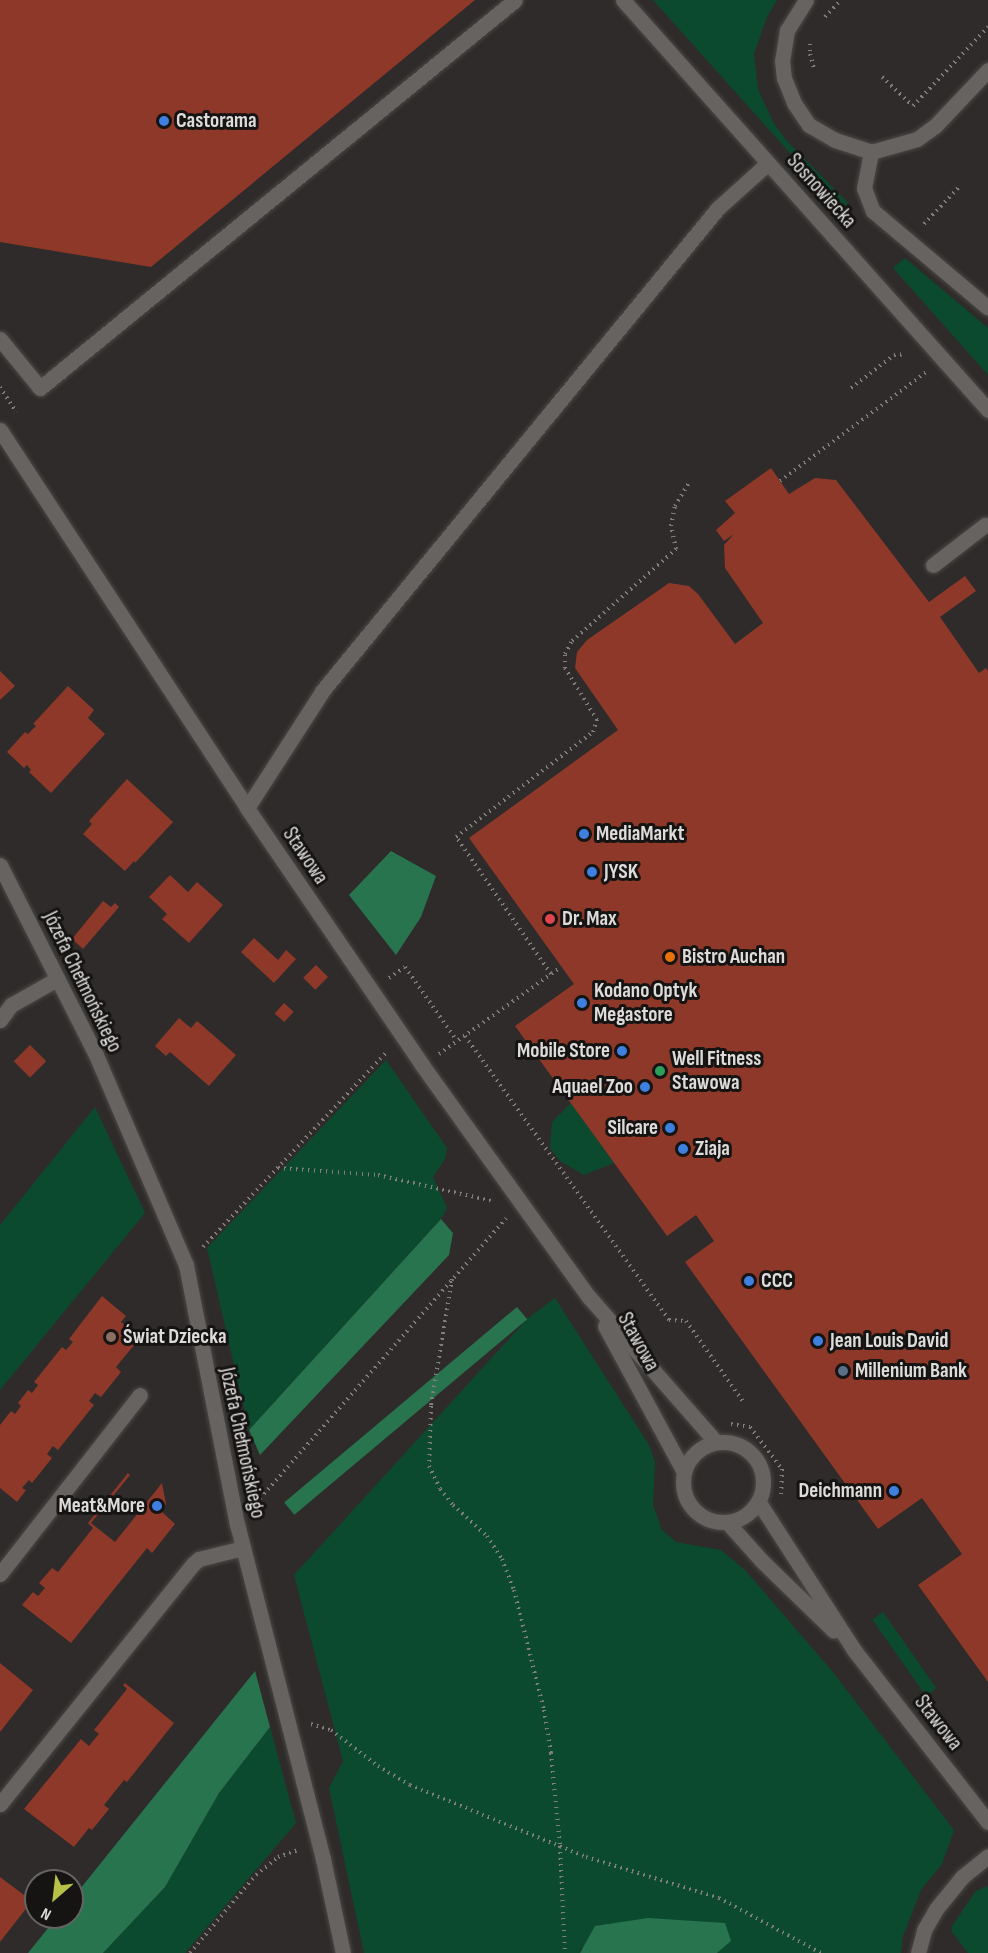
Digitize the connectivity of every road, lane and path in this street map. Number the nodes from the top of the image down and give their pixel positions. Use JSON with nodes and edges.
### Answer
{"nodes":[{"id":1,"x":515,"y":0,"type":"edge"},
{"id":2,"x":623,"y":0,"type":"edge"},
{"id":3,"x":806,"y":0,"type":"edge"},
{"id":4,"x":841,"y":0,"type":"edge"},
{"id":5,"x":817,"y":25,"type":"dead end"},
{"id":6,"x":988,"y":27,"type":"edge"},
{"id":7,"x":810,"y":40,"type":"dead end"},
{"id":8,"x":814,"y":68,"type":"dead end"},
{"id":9,"x":988,"y":70,"type":"edge"},
{"id":10,"x":882,"y":77,"type":"dead end"},
{"id":11,"x":871,"y":152,"type":"junction"},
{"id":12,"x":768,"y":163,"type":"junction"},
{"id":13,"x":958,"y":188,"type":"dead end"},
{"id":14,"x":917,"y":231,"type":"dead end"},
{"id":15,"x":988,"y":308,"type":"edge"},
{"id":16,"x":0,"y":339,"type":"edge"},
{"id":17,"x":913,"y":357,"type":"dead end"},
{"id":18,"x":924,"y":366,"type":"dead end"},
{"id":19,"x":928,"y":370,"type":"junction"},
{"id":20,"x":935,"y":378,"type":"dead end"},
{"id":21,"x":0,"y":387,"type":"edge"},
{"id":22,"x":851,"y":388,"type":"dead end"},
{"id":23,"x":988,"y":410,"type":"edge"},
{"id":24,"x":20,"y":419,"type":"dead end"},
{"id":25,"x":0,"y":430,"type":"edge"},
{"id":26,"x":690,"y":481,"type":"dead end"},
{"id":27,"x":780,"y":481,"type":"dead end"},
{"id":28,"x":987,"y":526,"type":"edge"},
{"id":29,"x":933,"y":565,"type":"dead end"},
{"id":30,"x":247,"y":808,"type":"junction"},
{"id":31,"x":0,"y":865,"type":"edge"},
{"id":32,"x":561,"y":968,"type":"dead end"},
{"id":33,"x":380,"y":971,"type":"dead end"},
{"id":34,"x":551,"y":974,"type":"junction"},
{"id":35,"x":57,"y":979,"type":"junction"},
{"id":36,"x":386,"y":980,"type":"junction"},
{"id":37,"x":393,"y":989,"type":"dead end"},
{"id":38,"x":0,"y":1020,"type":"edge"},
{"id":39,"x":465,"y":1036,"type":"junction"},
{"id":40,"x":457,"y":1041,"type":"junction"},
{"id":41,"x":433,"y":1044,"type":"dead end"},
{"id":42,"x":445,"y":1050,"type":"dead end"},
{"id":43,"x":387,"y":1052,"type":"dead end"},
{"id":44,"x":446,"y":1063,"type":"dead end"},
{"id":45,"x":277,"y":1168,"type":"junction"},
{"id":46,"x":494,"y":1201,"type":"dead end"},
{"id":47,"x":520,"y":1202,"type":"junction"},
{"id":48,"x":186,"y":1265,"type":"junction"},
{"id":49,"x":453,"y":1279,"type":"junction"},
{"id":50,"x":589,"y":1297,"type":"junction"},
{"id":51,"x":140,"y":1395,"type":"dead end"},
{"id":52,"x":744,"y":1403,"type":"dead end"},
{"id":53,"x":726,"y":1424,"type":"dead end"},
{"id":54,"x":716,"y":1442,"type":"junction"},
{"id":55,"x":684,"y":1472,"type":"junction"},
{"id":56,"x":780,"y":1500,"type":"dead end"},
{"id":57,"x":758,"y":1501,"type":"junction"},
{"id":58,"x":727,"y":1522,"type":"junction"},
{"id":59,"x":237,"y":1524,"type":"junction"},
{"id":60,"x":243,"y":1548,"type":"junction"},
{"id":61,"x":0,"y":1574,"type":"edge"},
{"id":62,"x":854,"y":1650,"type":"junction"},
{"id":63,"x":287,"y":1718,"type":"junction"},
{"id":64,"x":0,"y":1804,"type":"edge"},
{"id":65,"x":988,"y":1822,"type":"edge"},
{"id":66,"x":319,"y":1843,"type":"junction"},
{"id":67,"x":560,"y":1846,"type":"junction"},
{"id":68,"x":988,"y":1856,"type":"edge"},
{"id":69,"x":190,"y":1953,"type":"edge"},
{"id":70,"x":343,"y":1953,"type":"edge"},
{"id":71,"x":565,"y":1953,"type":"edge"},
{"id":72,"x":821,"y":1953,"type":"edge"},
{"id":73,"x":918,"y":1953,"type":"edge"}],
"edges":[{"from":1,"to":16,"type":"street"},
{"from":2,"to":12,"type":"street","name":"Sosnowiecka"},
{"from":3,"to":11,"type":"street"},
{"from":4,"to":5,"type":"path"},
{"from":6,"to":10,"type":"path"},
{"from":7,"to":8,"type":"path"},
{"from":9,"to":11,"type":"street"},
{"from":11,"to":15,"type":"street"},
{"from":12,"to":23,"type":"street","name":"Sosnowiecka"},
{"from":12,"to":30,"type":"street"},
{"from":13,"to":14,"type":"path"},
{"from":17,"to":22,"type":"path"},
{"from":18,"to":19,"type":"path"},
{"from":19,"to":20,"type":"path"},
{"from":19,"to":27,"type":"path"},
{"from":21,"to":24,"type":"path"},
{"from":25,"to":30,"type":"street","name":"Stawowa"},
{"from":26,"to":34,"type":"path"},
{"from":28,"to":29,"type":"street"},
{"from":30,"to":47,"type":"street","name":"Stawowa"},
{"from":31,"to":35,"type":"street","name":"Józefa Chełmońskiego"},
{"from":32,"to":34,"type":"path"},
{"from":33,"to":36,"type":"path"},
{"from":34,"to":39,"type":"path"},
{"from":35,"to":38,"type":"street"},
{"from":35,"to":48,"type":"street","name":"Józefa Chełmońskiego"},
{"from":36,"to":37,"type":"path"},
{"from":36,"to":40,"type":"path"},
{"from":39,"to":40,"type":"path"},
{"from":39,"to":52,"type":"path"},
{"from":40,"to":42,"type":"path"},
{"from":41,"to":44,"type":"path"},
{"from":43,"to":45,"type":"path"},
{"from":45,"to":46,"type":"path"},
{"from":45,"to":48,"type":"path"},
{"from":47,"to":49,"type":"path"},
{"from":47,"to":50,"type":"street","name":"Stawowa"},
{"from":48,"to":59,"type":"street","name":"Józefa Chełmońskiego"},
{"from":49,"to":59,"type":"path"},
{"from":49,"to":67,"type":"path"},
{"from":50,"to":54,"type":"street","name":"Stawowa"},
{"from":50,"to":55,"type":"street","name":"Stawowa"},
{"from":51,"to":61,"type":"street"},
{"from":53,"to":56,"type":"path"},
{"from":54,"to":55,"type":"street"},
{"from":54,"to":57,"type":"street"},
{"from":55,"to":58,"type":"street","name":"Stawowa"},
{"from":57,"to":58,"type":"street"},
{"from":57,"to":62,"type":"street","name":"Stawowa"},
{"from":58,"to":62,"type":"street","name":"Stawowa"},
{"from":59,"to":60,"type":"street","name":"Józefa Chełmońskiego"},
{"from":60,"to":63,"type":"street","name":"Józefa Chełmońskiego"},
{"from":60,"to":64,"type":"street"},
{"from":62,"to":65,"type":"street","name":"Stawowa"},
{"from":63,"to":66,"type":"street","name":"Józefa Chełmońskiego"},
{"from":63,"to":67,"type":"path"},
{"from":66,"to":69,"type":"path"},
{"from":66,"to":70,"type":"street","name":"Józefa Chełmońskiego"},
{"from":67,"to":71,"type":"path"},
{"from":67,"to":72,"type":"path"},
{"from":68,"to":73,"type":"street"}]}
